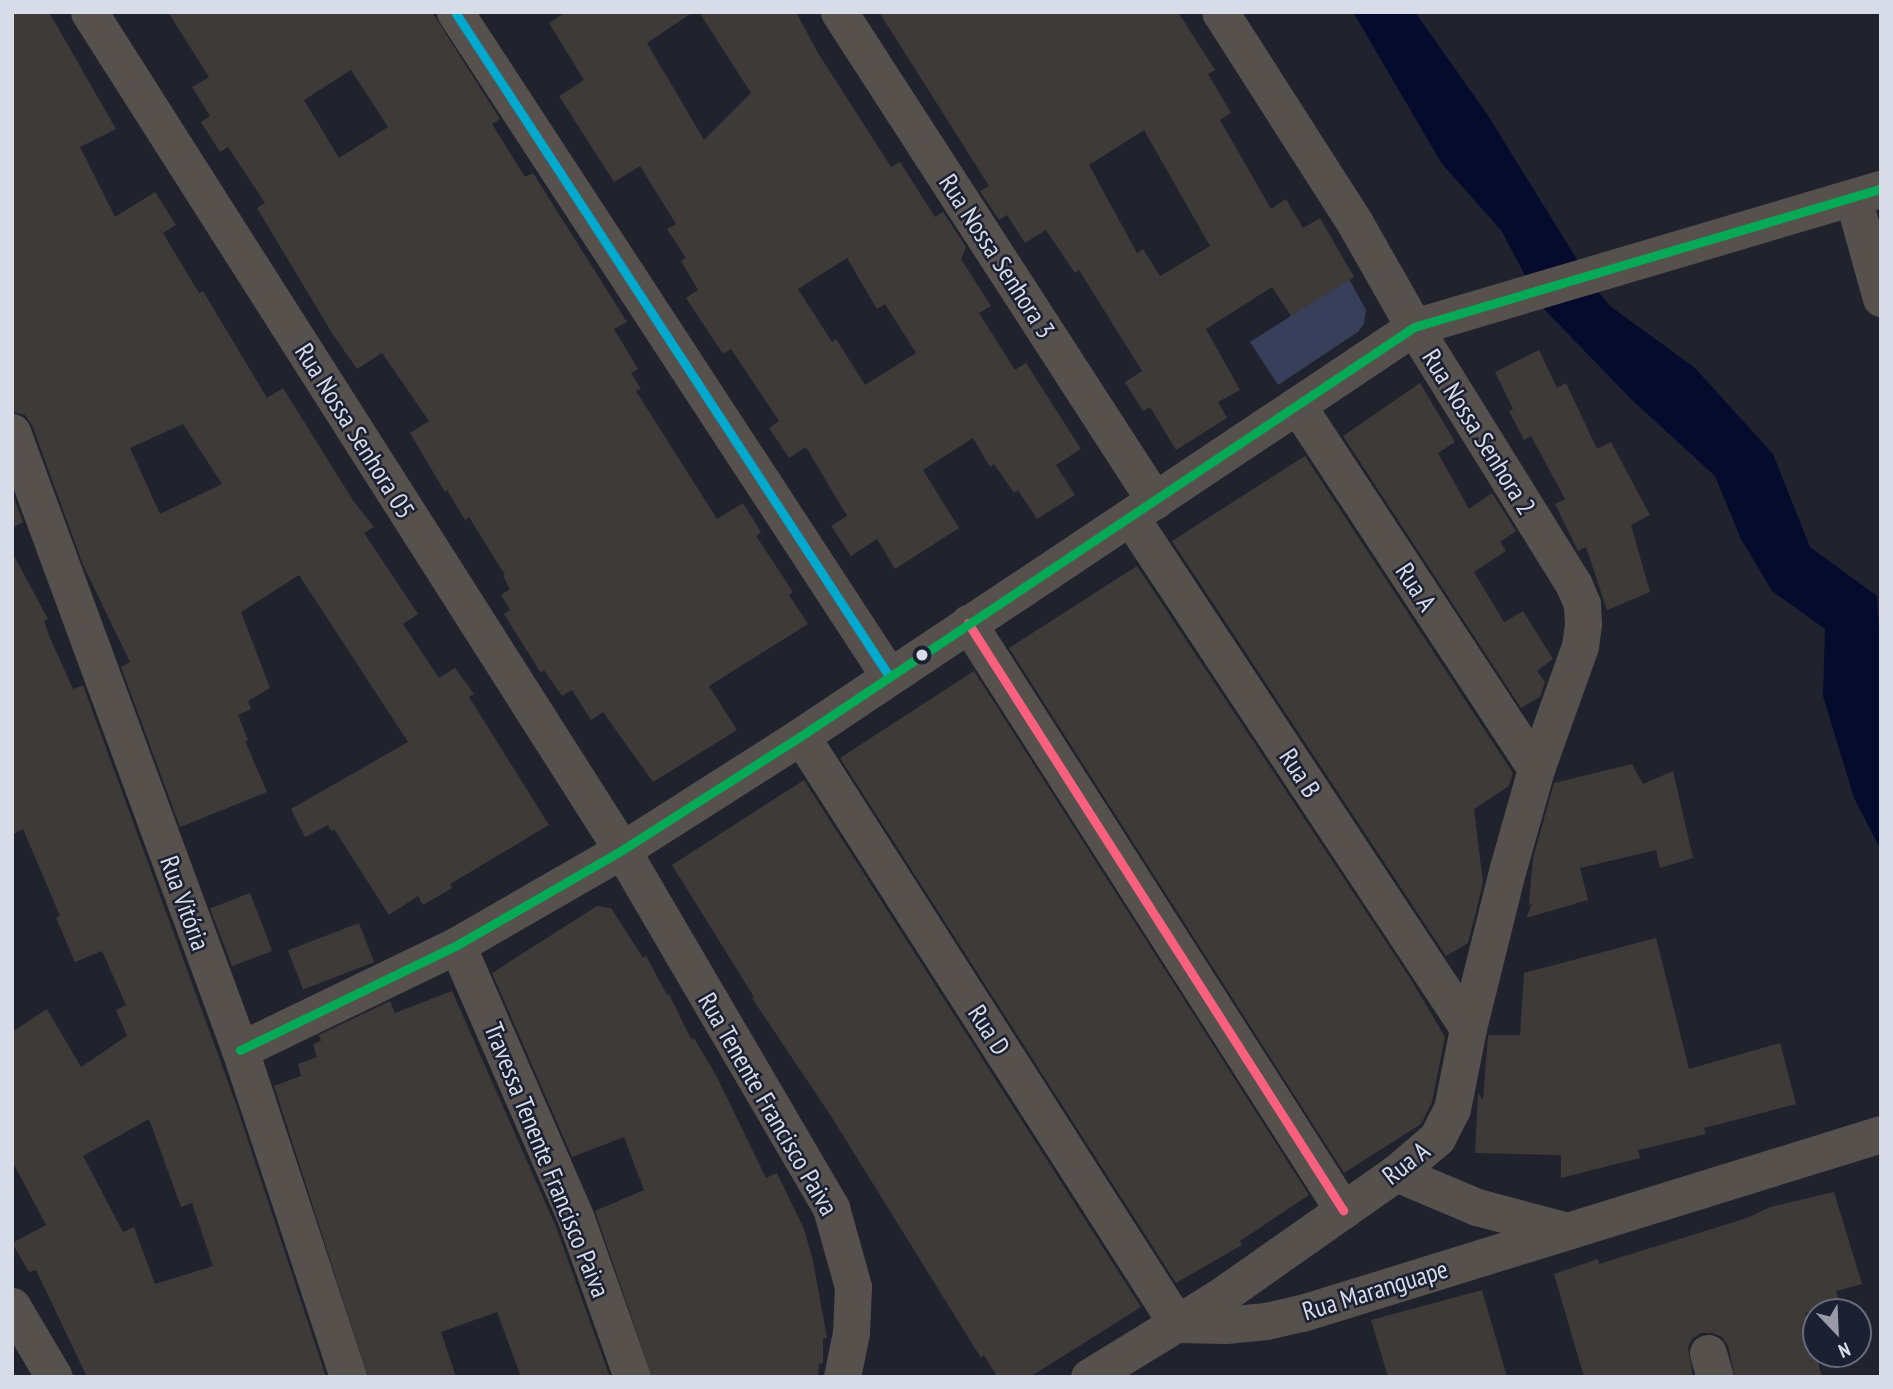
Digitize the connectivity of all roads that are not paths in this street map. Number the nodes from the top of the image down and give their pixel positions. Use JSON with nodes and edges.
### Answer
{"nodes":[{"id":1,"x":89,"y":12,"type":"edge"},
{"id":2,"x":455,"y":12,"type":"edge"},
{"id":3,"x":839,"y":12,"type":"edge"},
{"id":4,"x":1220,"y":12,"type":"edge"},
{"id":5,"x":1867,"y":194,"type":"edge"},
{"id":6,"x":1881,"y":298,"type":"edge"},
{"id":7,"x":1414,"y":327,"type":"junction"},
{"id":8,"x":1297,"y":405,"type":"junction"},
{"id":9,"x":12,"y":432,"type":"edge"},
{"id":10,"x":1143,"y":509,"type":"junction"},
{"id":11,"x":968,"y":623,"type":"junction"},
{"id":12,"x":1580,"y":646,"type":"joint"},
{"id":13,"x":889,"y":676,"type":"junction"},
{"id":14,"x":801,"y":736,"type":"junction"},
{"id":15,"x":1536,"y":769,"type":"junction"},
{"id":16,"x":622,"y":850,"type":"junction"},
{"id":17,"x":457,"y":945,"type":"junction"},
{"id":18,"x":1468,"y":1028,"type":"junction"},
{"id":19,"x":240,"y":1050,"type":"junction"},
{"id":20,"x":1881,"y":1134,"type":"edge"},
{"id":21,"x":1396,"y":1173,"type":"junction"},
{"id":22,"x":1343,"y":1210,"type":"junction"},
{"id":23,"x":1567,"y":1231,"type":"junction"},
{"id":24,"x":12,"y":1306,"type":"edge"},
{"id":25,"x":1177,"y":1324,"type":"junction"},
{"id":26,"x":54,"y":1377,"type":"edge"},
{"id":27,"x":348,"y":1377,"type":"edge"},
{"id":28,"x":632,"y":1377,"type":"edge"},
{"id":29,"x":842,"y":1377,"type":"edge"},
{"id":30,"x":1089,"y":1377,"type":"edge"}],
"edges":[{"from":1,"to":16,"type":"street","name":"Rua Nossa Senhora 05"},
{"from":2,"to":13,"type":"street"},
{"from":3,"to":10,"type":"street","name":"Rua Nossa Senhora 3"},
{"from":4,"to":7,"type":"street","name":"Rua Nossa Senhora 2"},
{"from":5,"to":6,"type":"street"},
{"from":5,"to":7,"type":"street"},
{"from":7,"to":8,"type":"street"},
{"from":7,"to":12,"type":"street","name":"Rua Nossa Senhora 2"},
{"from":8,"to":10,"type":"street"},
{"from":8,"to":15,"type":"street","name":"Rua A"},
{"from":9,"to":19,"type":"street","name":"Rua Vitória"},
{"from":10,"to":11,"type":"street"},
{"from":10,"to":18,"type":"street","name":"Rua B"},
{"from":11,"to":13,"type":"street"},
{"from":11,"to":22,"type":"street"},
{"from":12,"to":15,"type":"street","name":"Rua A"},
{"from":13,"to":14,"type":"street"},
{"from":14,"to":16,"type":"street"},
{"from":14,"to":25,"type":"street","name":"Rua D"},
{"from":15,"to":18,"type":"street","name":"Rua A"},
{"from":16,"to":17,"type":"street"},
{"from":16,"to":29,"type":"street","name":"Rua Tenente Francisco Paiva"},
{"from":17,"to":19,"type":"street"},
{"from":17,"to":28,"type":"street","name":"Travessa Tenente Francisco Paiva"},
{"from":18,"to":21,"type":"street","name":"Rua A"},
{"from":19,"to":27,"type":"street","name":"Rua Vitória"},
{"from":20,"to":23,"type":"street","name":"Rua Maranguape"},
{"from":21,"to":22,"type":"street","name":"Rua A"},
{"from":21,"to":23,"type":"street"},
{"from":22,"to":25,"type":"street","name":"Rua A"},
{"from":23,"to":25,"type":"street","name":"Rua Maranguape"},
{"from":24,"to":26,"type":"street"},
{"from":25,"to":30,"type":"street","name":"Rua A"}]}
